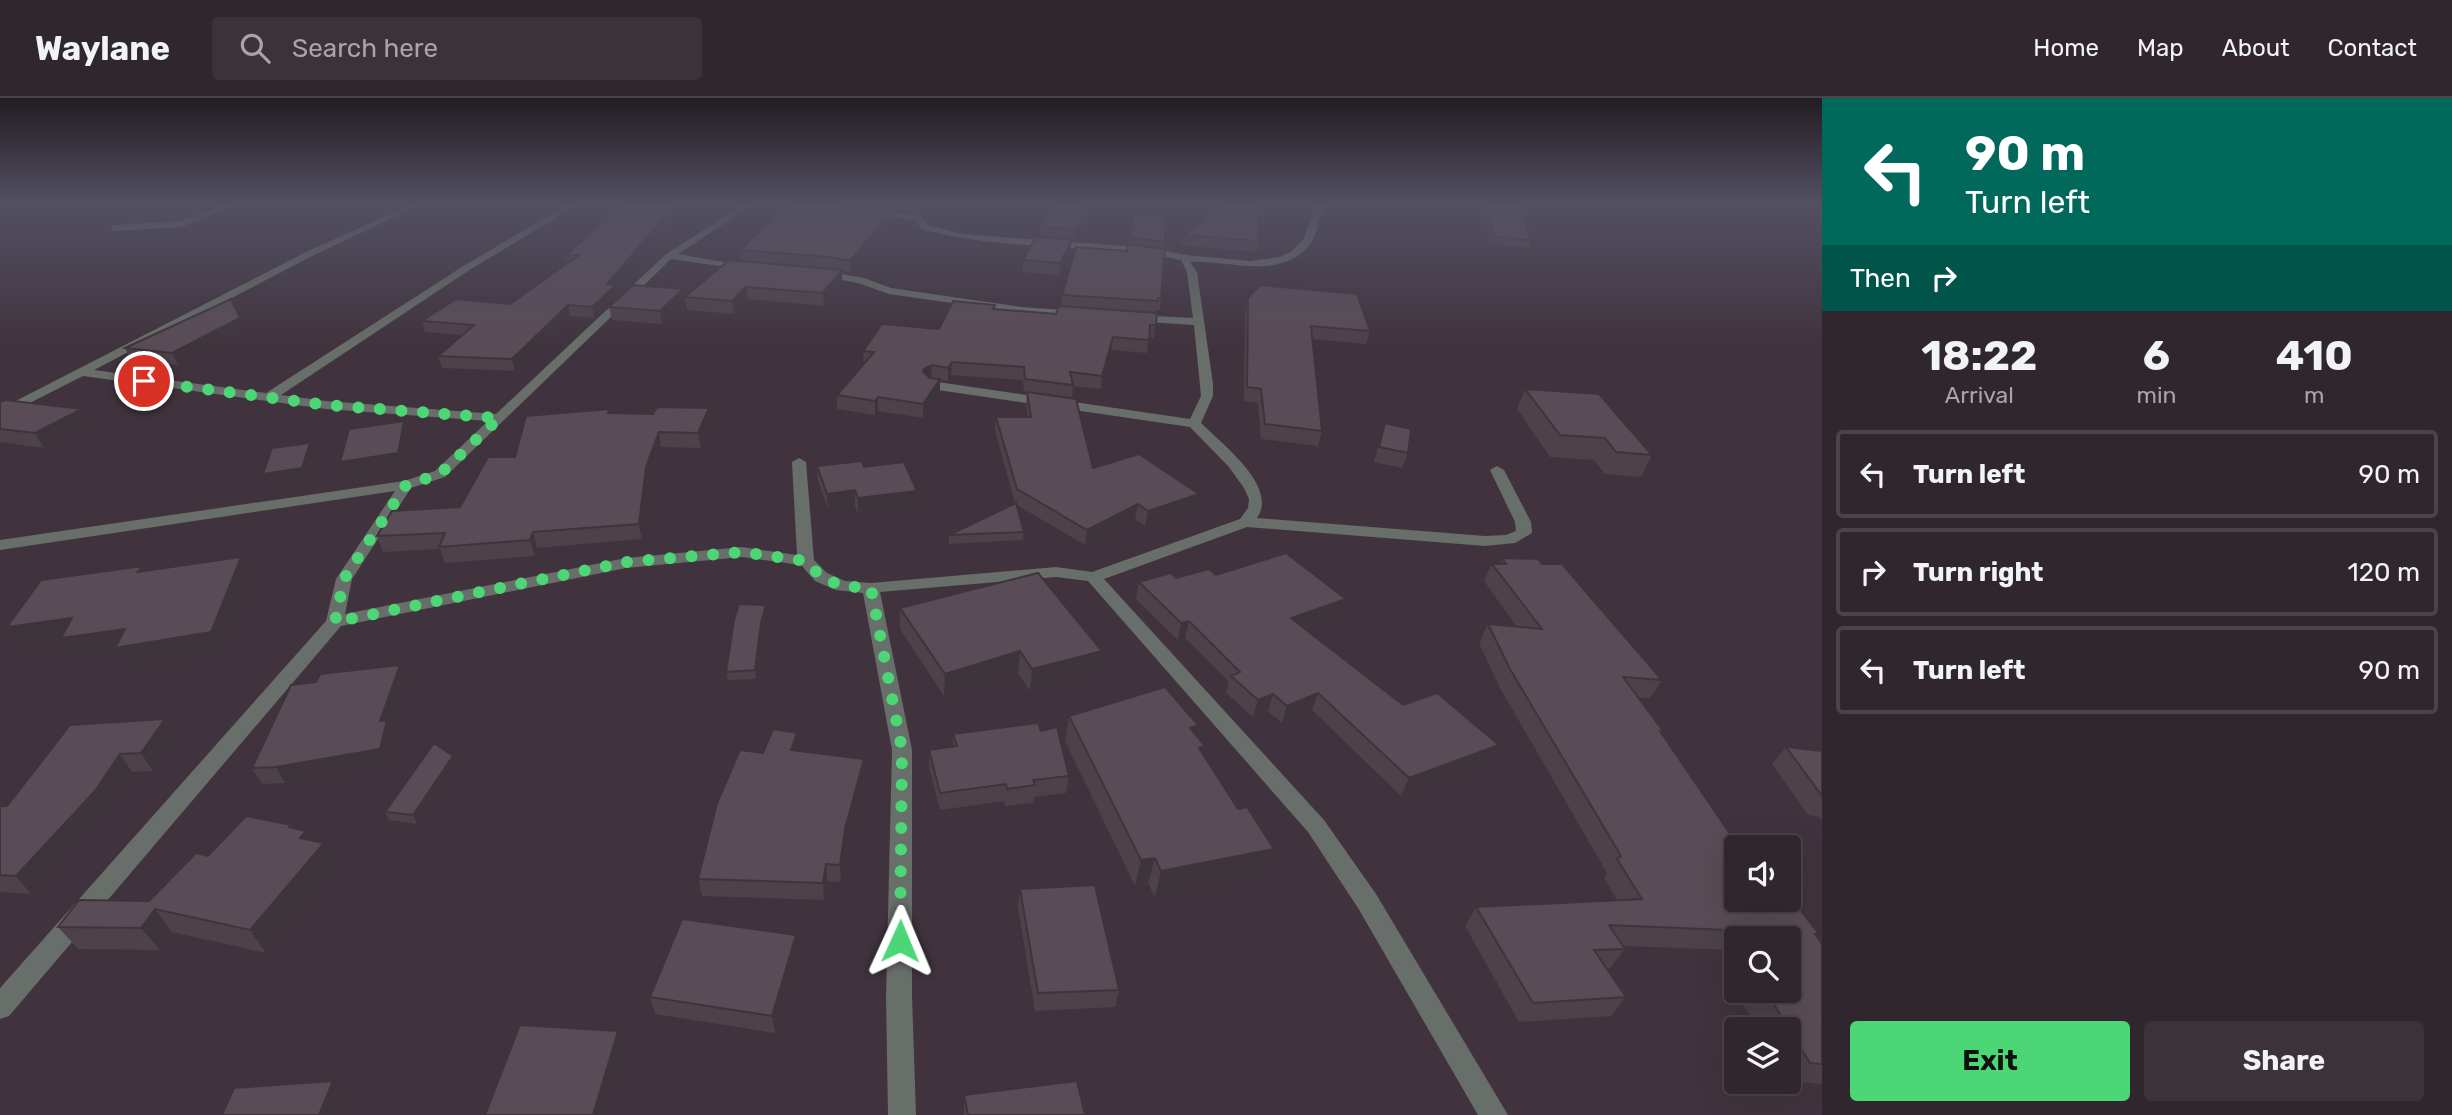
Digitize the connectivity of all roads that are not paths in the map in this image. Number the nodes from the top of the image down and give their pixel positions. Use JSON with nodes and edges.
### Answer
{"nodes":[{"id":1,"x":314,"y":251,"type":"edge"},
{"id":2,"x":494,"y":251,"type":"edge"},
{"id":3,"x":676,"y":251,"type":"edge"},
{"id":4,"x":1152,"y":251,"type":"edge"},
{"id":5,"x":1296,"y":251,"type":"edge"},
{"id":6,"x":669,"y":256,"type":"junction"},
{"id":7,"x":1187,"y":258,"type":"junction"},
{"id":8,"x":763,"y":269,"type":"edge"},
{"id":9,"x":803,"y":272,"type":"edge"},
{"id":10,"x":1088,"y":315,"type":"edge"},
{"id":11,"x":1116,"y":317,"type":"edge"},
{"id":12,"x":1197,"y":322,"type":"junction"},
{"id":13,"x":81,"y":372,"type":"junction"},
{"id":14,"x":931,"y":385,"type":"edge"},
{"id":15,"x":269,"y":397,"type":"junction"},
{"id":16,"x":0,"y":414,"type":"edge"},
{"id":17,"x":499,"y":418,"type":"junction"},
{"id":18,"x":1194,"y":424,"type":"junction"},
{"id":19,"x":799,"y":463,"type":"dead end"},
{"id":20,"x":1497,"y":470,"type":"dead end"},
{"id":21,"x":406,"y":485,"type":"junction"},
{"id":22,"x":1246,"y":522,"type":"junction"},
{"id":23,"x":0,"y":545,"type":"edge"},
{"id":24,"x":806,"y":561,"type":"junction"},
{"id":25,"x":1093,"y":577,"type":"junction"},
{"id":26,"x":871,"y":588,"type":"junction"},
{"id":27,"x":335,"y":622,"type":"junction"},
{"id":28,"x":0,"y":1007,"type":"edge"},
{"id":29,"x":902,"y":1115,"type":"edge"},
{"id":30,"x":1493,"y":1115,"type":"edge"}],
"edges":[{"from":1,"to":13,"type":"street"},
{"from":2,"to":15,"type":"street"},
{"from":3,"to":6,"type":"street"},
{"from":4,"to":7,"type":"street"},
{"from":5,"to":7,"type":"street"},
{"from":6,"to":8,"type":"street"},
{"from":6,"to":17,"type":"street"},
{"from":7,"to":12,"type":"street"},
{"from":9,"to":10,"type":"street"},
{"from":11,"to":12,"type":"street"},
{"from":12,"to":18,"type":"street"},
{"from":13,"to":15,"type":"street"},
{"from":13,"to":16,"type":"street"},
{"from":14,"to":18,"type":"street"},
{"from":15,"to":17,"type":"street"},
{"from":17,"to":21,"type":"street"},
{"from":18,"to":22,"type":"street"},
{"from":19,"to":24,"type":"street"},
{"from":20,"to":22,"type":"street"},
{"from":21,"to":23,"type":"street"},
{"from":21,"to":27,"type":"street"},
{"from":22,"to":25,"type":"street"},
{"from":24,"to":26,"type":"street"},
{"from":24,"to":27,"type":"street"},
{"from":25,"to":26,"type":"street"},
{"from":25,"to":30,"type":"street"},
{"from":26,"to":29,"type":"street"},
{"from":27,"to":28,"type":"street"}]}
